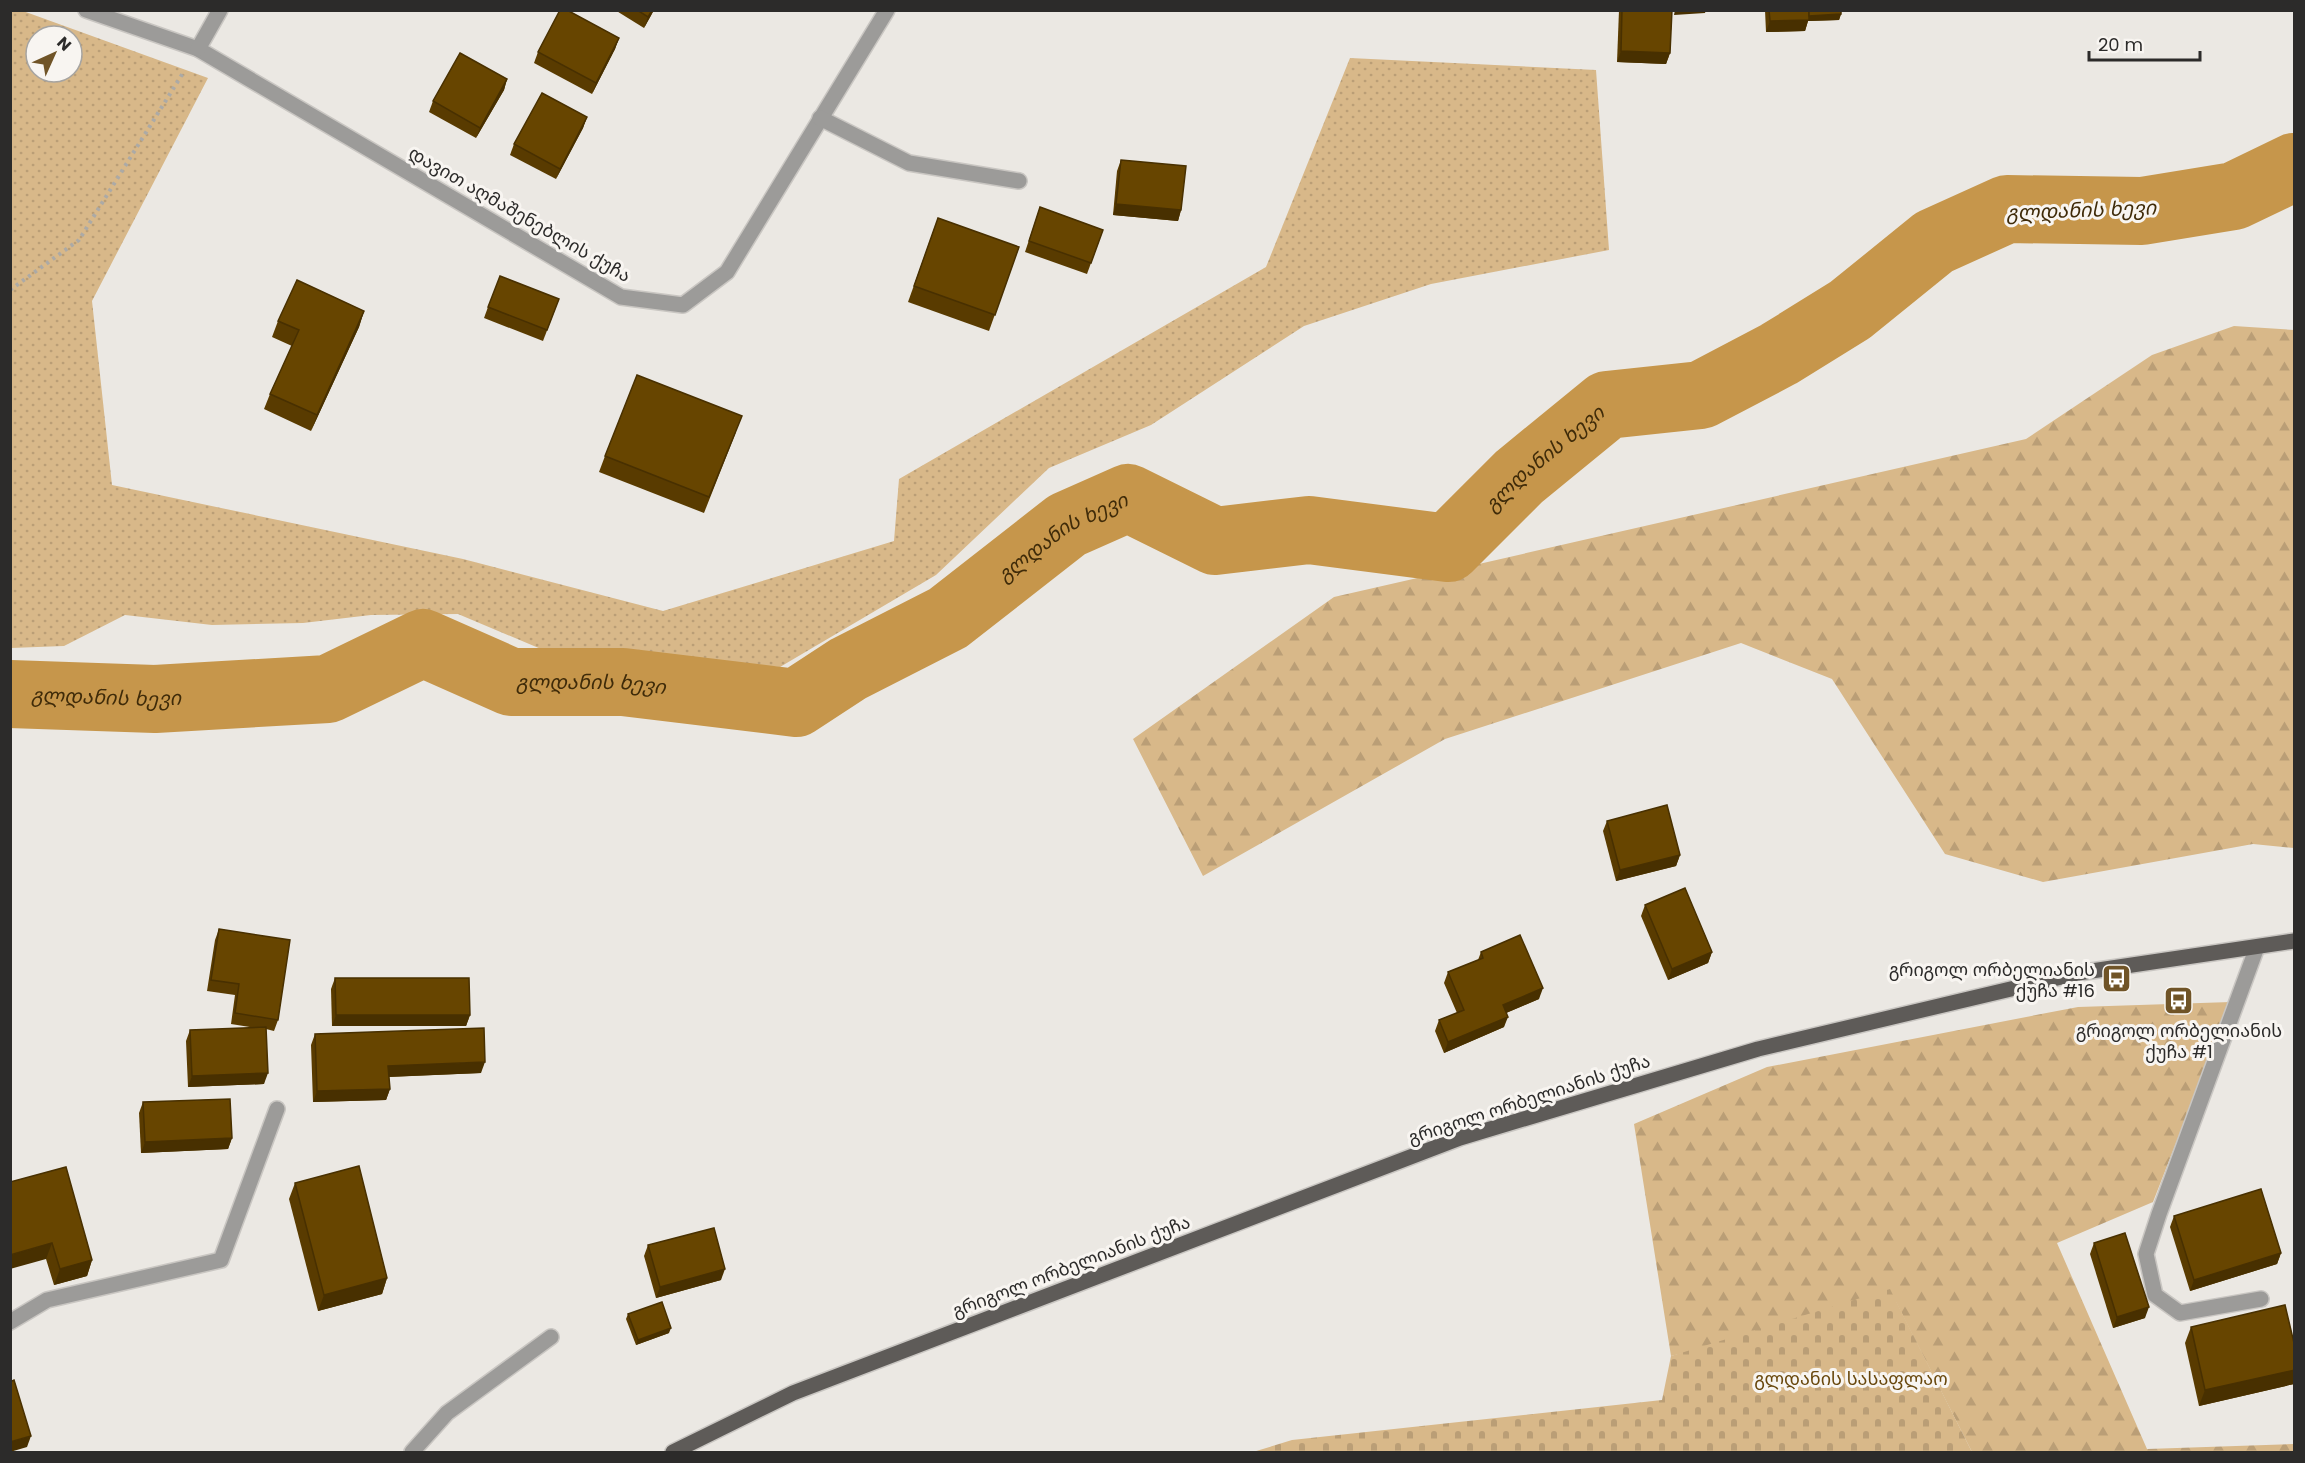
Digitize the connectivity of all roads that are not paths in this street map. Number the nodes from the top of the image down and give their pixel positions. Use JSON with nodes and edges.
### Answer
{"nodes":[{"id":1,"x":86,"y":10,"type":"edge"},
{"id":2,"x":220,"y":10,"type":"edge"},
{"id":3,"x":887,"y":10,"type":"edge"},
{"id":4,"x":198,"y":49,"type":"junction"},
{"id":5,"x":820,"y":118,"type":"junction"},
{"id":6,"x":1019,"y":181,"type":"dead end"},
{"id":7,"x":2295,"y":941,"type":"edge"},
{"id":8,"x":2257,"y":947,"type":"junction"},
{"id":9,"x":277,"y":1109,"type":"dead end"},
{"id":10,"x":2261,"y":1299,"type":"dead end"},
{"id":11,"x":10,"y":1322,"type":"edge"},
{"id":12,"x":551,"y":1337,"type":"dead end"},
{"id":13,"x":412,"y":1452,"type":"edge"},
{"id":14,"x":673,"y":1452,"type":"edge"}],
"edges":[{"from":1,"to":4,"type":"street","name":"დავით აღმაშენებლის ქუჩა"},
{"from":2,"to":4,"type":"street"},
{"from":3,"to":5,"type":"street","name":"დავით აღმაშენებლის ქუჩა"},
{"from":4,"to":5,"type":"street","name":"დავით აღმაშენებლის ქუჩა"},
{"from":5,"to":6,"type":"street"},
{"from":7,"to":8,"type":"main road","name":"გრიგოლ ორბელიანის ქუჩა"},
{"from":8,"to":10,"type":"street"},
{"from":8,"to":14,"type":"main road","name":"გრიგოლ ორბელიანის ქუჩა"},
{"from":9,"to":11,"type":"street"},
{"from":12,"to":13,"type":"street"}]}
